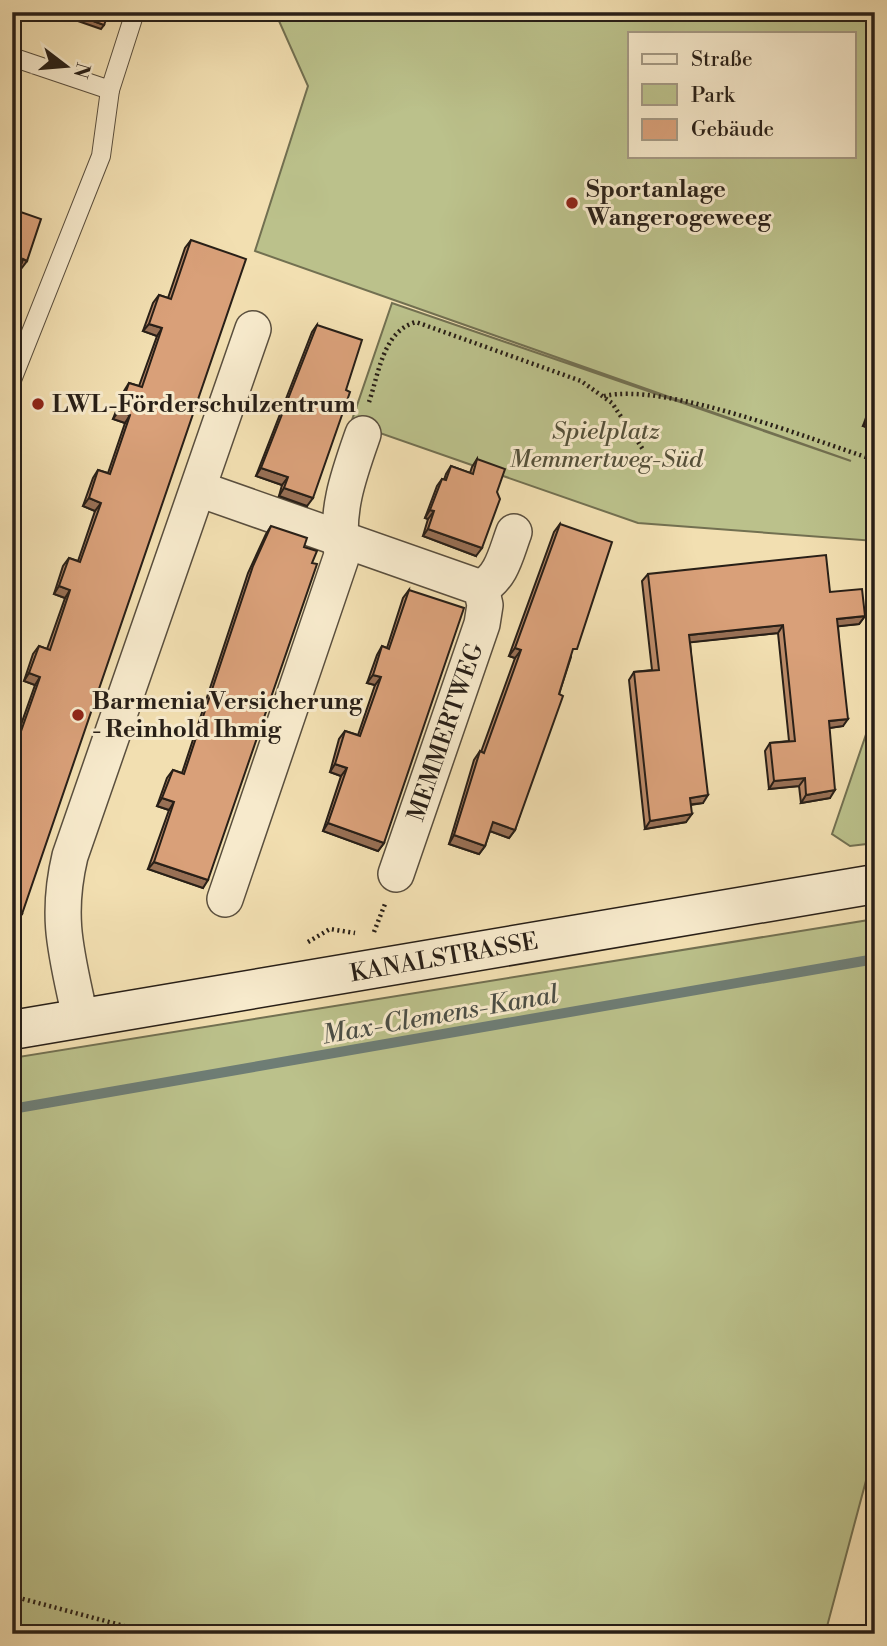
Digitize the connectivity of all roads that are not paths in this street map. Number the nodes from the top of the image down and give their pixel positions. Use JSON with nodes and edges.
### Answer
{"nodes":[{"id":1,"x":135,"y":12,"type":"edge"},
{"id":2,"x":12,"y":57,"type":"edge"},
{"id":3,"x":110,"y":90,"type":"junction"},
{"id":4,"x":253,"y":329,"type":"dead end"},
{"id":5,"x":12,"y":380,"type":"edge"},
{"id":6,"x":363,"y":434,"type":"road end"},
{"id":7,"x":199,"y":489,"type":"junction"},
{"id":8,"x":514,"y":532,"type":"dead end"},
{"id":9,"x":339,"y":537,"type":"junction"},
{"id":10,"x":481,"y":588,"type":"junction"},
{"id":11,"x":396,"y":874,"type":"dead end"},
{"id":12,"x":875,"y":884,"type":"edge"},
{"id":13,"x":225,"y":899,"type":"dead end"},
{"id":14,"x":80,"y":1017,"type":"junction"},
{"id":15,"x":12,"y":1030,"type":"edge"}],
"edges":[{"from":1,"to":3,"type":"lane"},
{"from":2,"to":3,"type":"lane"},
{"from":3,"to":5,"type":"lane"},
{"from":4,"to":7,"type":"street"},
{"from":6,"to":9,"type":"street"},
{"from":7,"to":9,"type":"street"},
{"from":7,"to":14,"type":"street"},
{"from":8,"to":10,"type":"street"},
{"from":9,"to":10,"type":"street"},
{"from":9,"to":13,"type":"street"},
{"from":10,"to":11,"type":"street","name":"MEMMERTWEG"},
{"from":12,"to":14,"type":"main road","name":"KANALSTRASSE"},
{"from":14,"to":15,"type":"main road","name":"KANALSTRASSE"}]}
